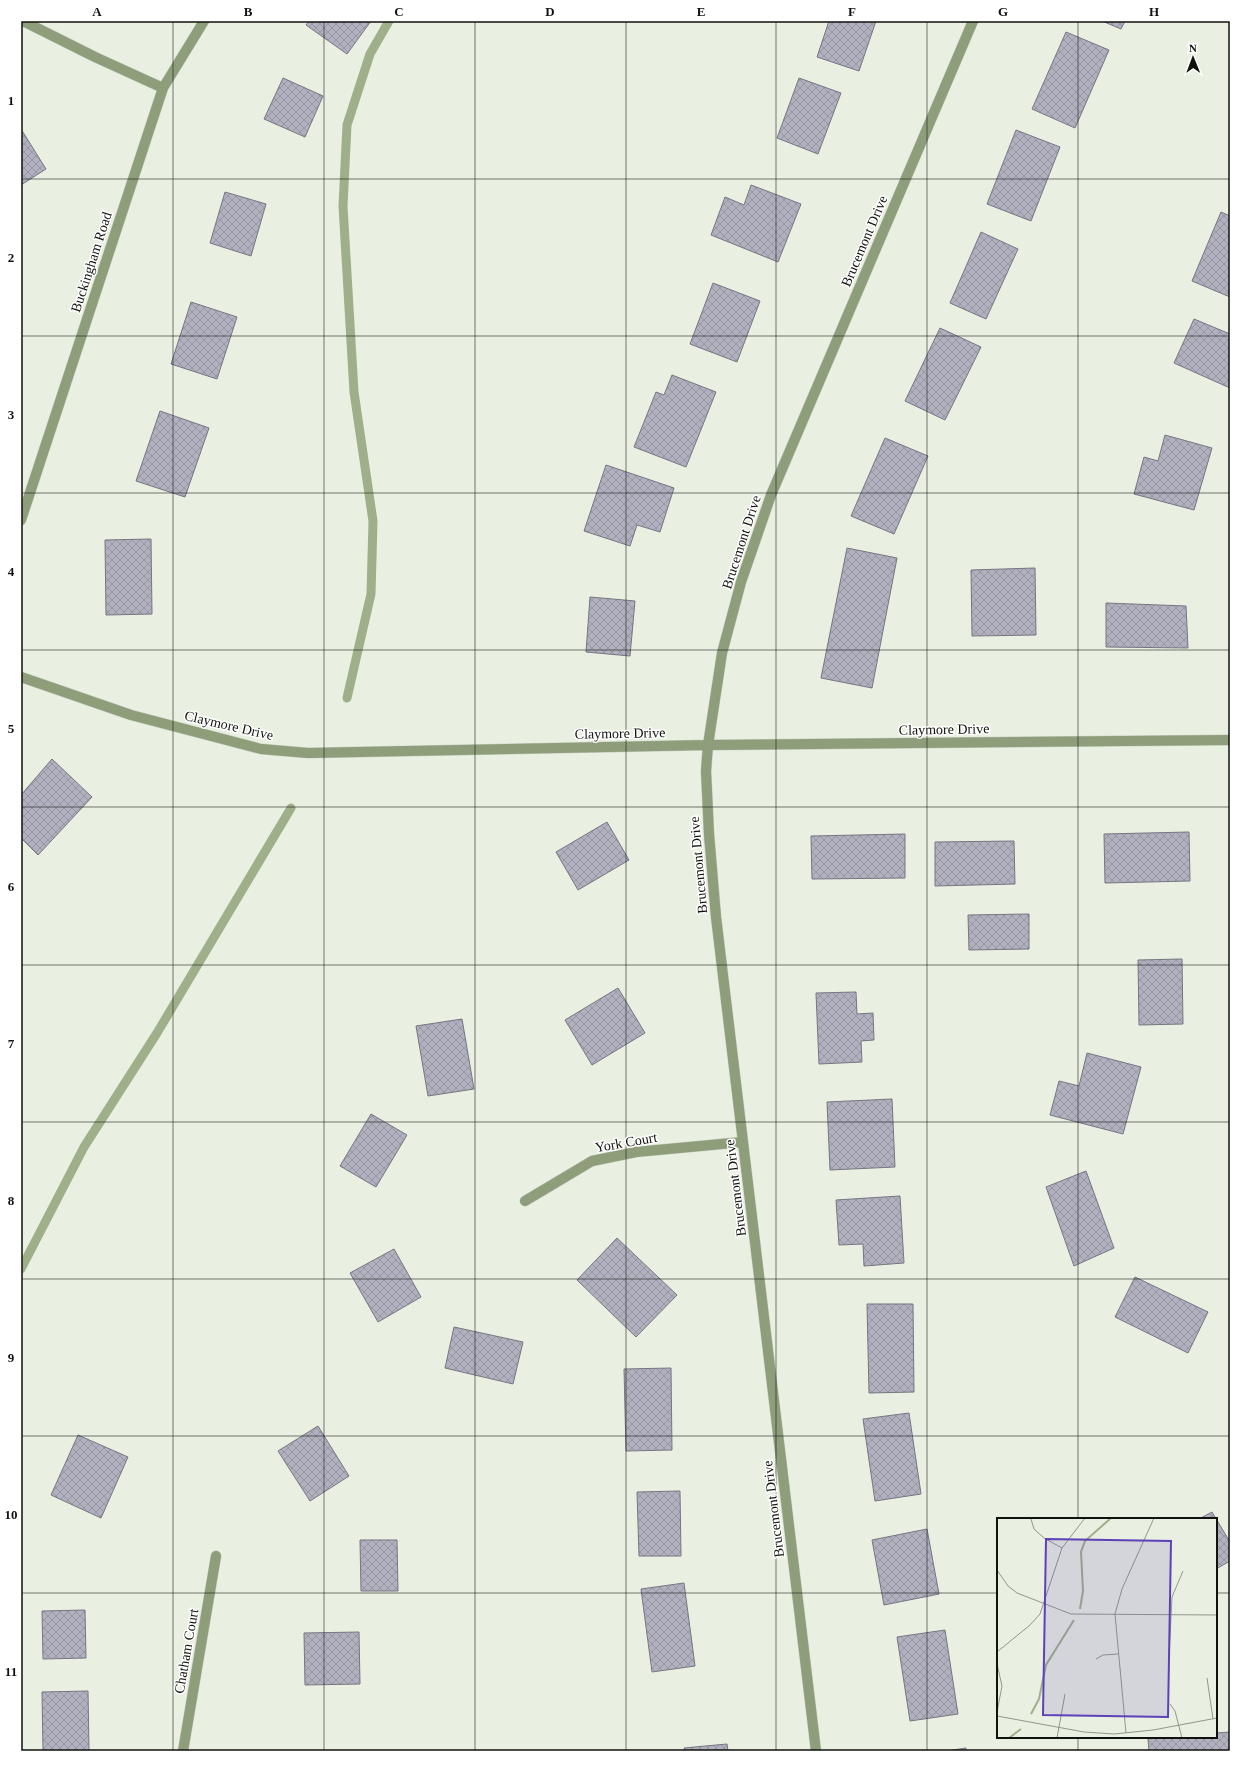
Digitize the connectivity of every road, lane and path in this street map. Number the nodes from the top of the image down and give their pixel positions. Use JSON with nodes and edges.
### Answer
{"nodes":[{"id":1,"x":23,"y":21,"type":"edge"},
{"id":2,"x":204,"y":21,"type":"edge"},
{"id":3,"x":973,"y":21,"type":"edge"},
{"id":4,"x":163,"y":88,"type":"junction"},
{"id":5,"x":21,"y":520,"type":"edge"},
{"id":6,"x":21,"y":677,"type":"edge"},
{"id":7,"x":1230,"y":740,"type":"edge"},
{"id":8,"x":708,"y":745,"type":"junction"},
{"id":9,"x":743,"y":1142,"type":"junction"},
{"id":10,"x":525,"y":1201,"type":"dead end"},
{"id":11,"x":216,"y":1556,"type":"dead end"},
{"id":12,"x":183,"y":1751,"type":"edge"},
{"id":13,"x":816,"y":1751,"type":"edge"}],
"edges":[{"from":1,"to":4,"type":"street"},
{"from":2,"to":4,"type":"street","name":"Buckingham Road"},
{"from":3,"to":8,"type":"street","name":"Brucemont Drive"},
{"from":4,"to":5,"type":"street","name":"Buckingham Road"},
{"from":6,"to":8,"type":"street","name":"Claymore Drive"},
{"from":7,"to":8,"type":"street","name":"Claymore Drive"},
{"from":8,"to":9,"type":"street","name":"Brucemont Drive"},
{"from":9,"to":10,"type":"street","name":"York Court"},
{"from":9,"to":13,"type":"street","name":"Brucemont Drive"},
{"from":11,"to":12,"type":"street","name":"Chatham Court"}]}
